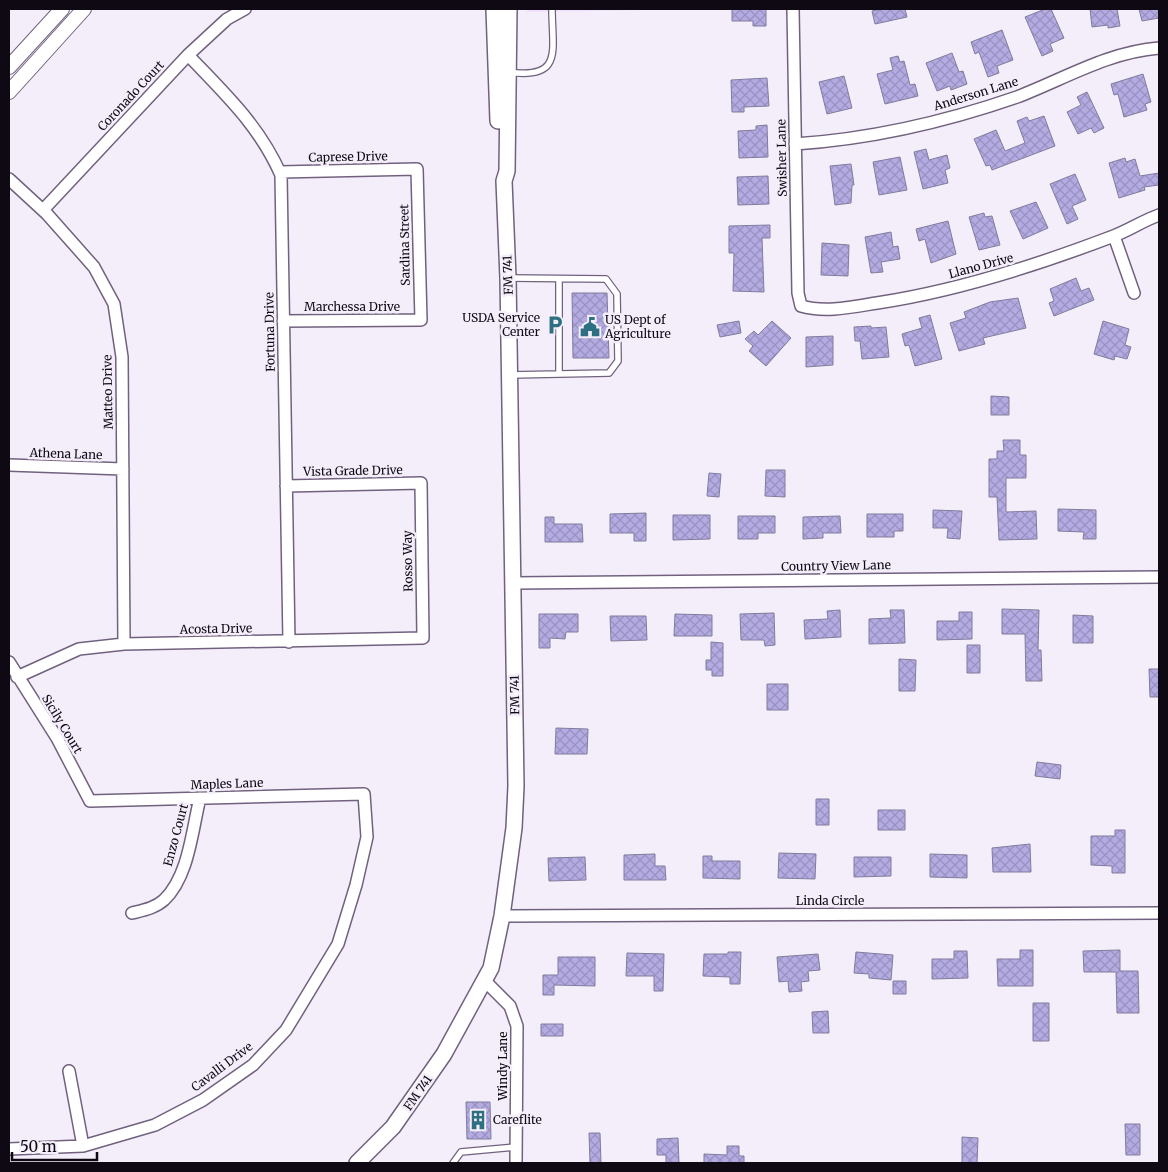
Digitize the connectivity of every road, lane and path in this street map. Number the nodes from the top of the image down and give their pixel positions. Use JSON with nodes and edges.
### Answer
{"nodes":[{"id":1,"x":62,"y":9,"type":"edge"},
{"id":2,"x":84,"y":9,"type":"edge"},
{"id":3,"x":245,"y":9,"type":"edge"},
{"id":4,"x":494,"y":9,"type":"edge"},
{"id":5,"x":509,"y":9,"type":"edge"},
{"id":6,"x":552,"y":9,"type":"edge"},
{"id":7,"x":792,"y":9,"type":"edge"},
{"id":8,"x":1159,"y":48,"type":"edge"},
{"id":9,"x":188,"y":55,"type":"junction"},
{"id":10,"x":9,"y":67,"type":"edge"},
{"id":11,"x":508,"y":72,"type":"junction"},
{"id":12,"x":9,"y":92,"type":"edge"},
{"id":13,"x":795,"y":144,"type":"junction"},
{"id":14,"x":417,"y":169,"type":"joint"},
{"id":15,"x":280,"y":172,"type":"junction"},
{"id":16,"x":9,"y":179,"type":"edge"},
{"id":17,"x":504,"y":182,"type":"junction"},
{"id":18,"x":43,"y":210,"type":"junction"},
{"id":19,"x":1159,"y":215,"type":"edge"},
{"id":20,"x":1114,"y":236,"type":"junction"},
{"id":21,"x":508,"y":278,"type":"junction"},
{"id":22,"x":559,"y":280,"type":"junction"},
{"id":23,"x":1134,"y":293,"type":"dead end"},
{"id":24,"x":802,"y":306,"type":"joint"},
{"id":25,"x":421,"y":320,"type":"joint"},
{"id":26,"x":283,"y":321,"type":"junction"},
{"id":27,"x":558,"y":374,"type":"junction"},
{"id":28,"x":510,"y":375,"type":"junction"},
{"id":29,"x":9,"y":465,"type":"edge"},
{"id":30,"x":123,"y":470,"type":"junction"},
{"id":31,"x":421,"y":483,"type":"joint"},
{"id":32,"x":286,"y":486,"type":"junction"},
{"id":33,"x":1159,"y":577,"type":"edge"},
{"id":34,"x":513,"y":583,"type":"junction"},
{"id":35,"x":423,"y":638,"type":"joint"},
{"id":36,"x":289,"y":642,"type":"junction"},
{"id":37,"x":124,"y":644,"type":"junction"},
{"id":38,"x":9,"y":662,"type":"edge"},
{"id":39,"x":17,"y":677,"type":"junction"},
{"id":40,"x":364,"y":794,"type":"joint"},
{"id":41,"x":200,"y":798,"type":"junction"},
{"id":42,"x":90,"y":801,"type":"joint"},
{"id":43,"x":132,"y":913,"type":"dead end"},
{"id":44,"x":1159,"y":913,"type":"edge"},
{"id":45,"x":502,"y":916,"type":"junction"},
{"id":46,"x":485,"y":981,"type":"junction"},
{"id":47,"x":69,"y":1072,"type":"dead end"},
{"id":48,"x":83,"y":1146,"type":"junction"},
{"id":49,"x":516,"y":1147,"type":"junction"},
{"id":50,"x":9,"y":1149,"type":"edge"},
{"id":51,"x":357,"y":1163,"type":"edge"},
{"id":52,"x":453,"y":1163,"type":"edge"},
{"id":53,"x":516,"y":1163,"type":"edge"}],
"edges":[{"from":1,"to":10,"type":"street"},
{"from":2,"to":12,"type":"street"},
{"from":3,"to":9,"type":"street","name":"Coronado Court"},
{"from":4,"to":17,"type":"main road","name":"FM 741","number":"FM 741"},
{"from":5,"to":11,"type":"main road","name":"FM 741","number":"FM 741"},
{"from":6,"to":11,"type":"lane"},
{"from":7,"to":13,"type":"street","name":"Swisher Lane"},
{"from":8,"to":13,"type":"street","name":"Anderson Lane"},
{"from":9,"to":15,"type":"street","name":"Fortuna Drive"},
{"from":9,"to":18,"type":"street","name":"Coronado Court"},
{"from":11,"to":17,"type":"main road","name":"FM 741","number":"FM 741"},
{"from":13,"to":24,"type":"street","name":"Swisher Lane"},
{"from":14,"to":15,"type":"street","name":"Caprese Drive"},
{"from":14,"to":25,"type":"street","name":"Sardina Street"},
{"from":15,"to":26,"type":"street","name":"Fortuna Drive"},
{"from":16,"to":18,"type":"street","name":"Matteo Drive"},
{"from":17,"to":21,"type":"main road","name":"FM 741","number":"FM 741"},
{"from":18,"to":30,"type":"street","name":"Matteo Drive"},
{"from":19,"to":20,"type":"street","name":"Llano Drive"},
{"from":20,"to":23,"type":"street"},
{"from":20,"to":24,"type":"street","name":"Llano Drive"},
{"from":21,"to":22,"type":"lane"},
{"from":21,"to":28,"type":"main road","name":"FM 741","number":"FM 741"},
{"from":22,"to":27,"type":"lane"},
{"from":22,"to":27,"type":"lane"},
{"from":25,"to":26,"type":"street","name":"Marchessa Drive"},
{"from":26,"to":32,"type":"street","name":"Fortuna Drive"},
{"from":27,"to":28,"type":"lane"},
{"from":28,"to":34,"type":"main road","name":"FM 741","number":"FM 741"},
{"from":29,"to":30,"type":"street","name":"Athena Lane"},
{"from":30,"to":37,"type":"street","name":"Matteo Drive"},
{"from":31,"to":32,"type":"street","name":"Vista Grade Drive"},
{"from":31,"to":35,"type":"street","name":"Rosso Way"},
{"from":32,"to":36,"type":"street","name":"Fortuna Drive"},
{"from":33,"to":34,"type":"street","name":"Country View Lane"},
{"from":34,"to":45,"type":"main road","name":"FM 741","number":"FM 741"},
{"from":35,"to":36,"type":"street","name":"Acosta Drive"},
{"from":36,"to":37,"type":"street","name":"Acosta Drive"},
{"from":37,"to":39,"type":"street","name":"Acosta Drive"},
{"from":38,"to":39,"type":"street","name":"Sicily Court"},
{"from":39,"to":42,"type":"street","name":"Sicily Court"},
{"from":40,"to":41,"type":"street","name":"Maples Lane"},
{"from":40,"to":48,"type":"street","name":"Cavalli Drive"},
{"from":41,"to":42,"type":"street","name":"Maples Lane"},
{"from":41,"to":43,"type":"street","name":"Enzo Court"},
{"from":44,"to":45,"type":"street","name":"Linda Circle"},
{"from":45,"to":46,"type":"main road","name":"FM 741","number":"FM 741"},
{"from":46,"to":49,"type":"street","name":"Windy Lane"},
{"from":46,"to":51,"type":"main road","name":"FM 741","number":"FM 741"},
{"from":47,"to":48,"type":"street"},
{"from":48,"to":50,"type":"street","name":"Cavalli Drive"},
{"from":49,"to":52,"type":"lane"},
{"from":49,"to":53,"type":"street","name":"Windy Lane"}]}
